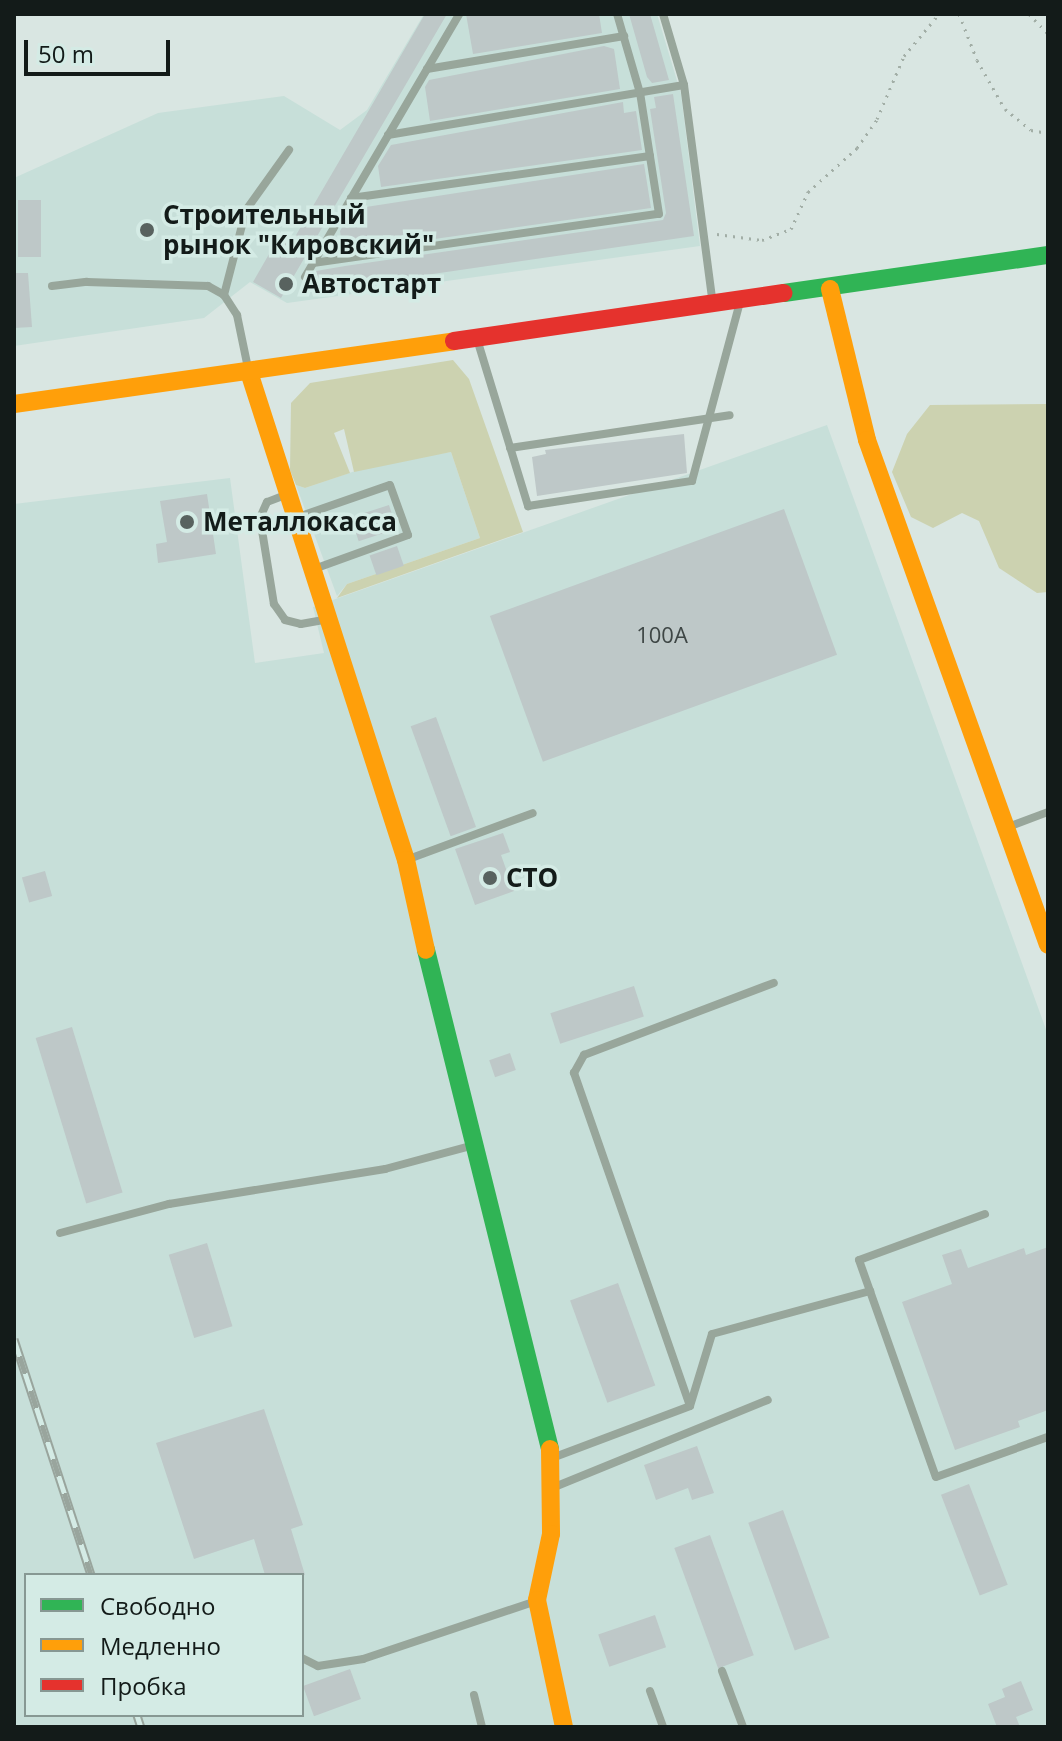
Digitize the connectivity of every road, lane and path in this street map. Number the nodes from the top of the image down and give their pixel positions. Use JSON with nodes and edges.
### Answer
{"nodes":[{"id":1,"x":459,"y":14,"type":"edge"},
{"id":2,"x":617,"y":14,"type":"edge"},
{"id":3,"x":663,"y":14,"type":"edge"},
{"id":4,"x":939,"y":14,"type":"edge"},
{"id":5,"x":959,"y":14,"type":"edge"},
{"id":6,"x":1029,"y":14,"type":"edge"},
{"id":7,"x":1048,"y":34,"type":"edge"},
{"id":8,"x":624,"y":36,"type":"junction"},
{"id":9,"x":427,"y":69,"type":"junction"},
{"id":10,"x":684,"y":85,"type":"junction"},
{"id":11,"x":640,"y":93,"type":"junction"},
{"id":12,"x":1048,"y":133,"type":"edge"},
{"id":13,"x":388,"y":135,"type":"junction"},
{"id":14,"x":289,"y":150,"type":"dead end"},
{"id":15,"x":650,"y":156,"type":"junction"},
{"id":16,"x":351,"y":198,"type":"junction"},
{"id":17,"x":703,"y":232,"type":"junction"},
{"id":18,"x":1048,"y":255,"type":"edge"},
{"id":19,"x":313,"y":263,"type":"junction"},
{"id":20,"x":305,"y":277,"type":"dead end"},
{"id":21,"x":52,"y":286,"type":"dead end"},
{"id":22,"x":830,"y":289,"type":"junction"},
{"id":23,"x":224,"y":295,"type":"junction"},
{"id":24,"x":740,"y":300,"type":"junction"},
{"id":25,"x":712,"y":304,"type":"junction"},
{"id":26,"x":476,"y":338,"type":"junction"},
{"id":27,"x":249,"y":372,"type":"junction"},
{"id":28,"x":14,"y":404,"type":"edge"},
{"id":29,"x":730,"y":415,"type":"dead end"},
{"id":30,"x":709,"y":418,"type":"junction"},
{"id":31,"x":510,"y":448,"type":"junction"},
{"id":32,"x":289,"y":493,"type":"junction"},
{"id":33,"x":297,"y":518,"type":"junction"},
{"id":34,"x":314,"y":569,"type":"junction"},
{"id":35,"x":329,"y":619,"type":"junction"},
{"id":36,"x":1048,"y":812,"type":"edge"},
{"id":37,"x":533,"y":813,"type":"dead end"},
{"id":38,"x":1003,"y":829,"type":"junction"},
{"id":39,"x":406,"y":860,"type":"junction"},
{"id":40,"x":1048,"y":945,"type":"edge"},
{"id":41,"x":774,"y":983,"type":"dead end"},
{"id":42,"x":471,"y":1146,"type":"junction"},
{"id":43,"x":985,"y":1214,"type":"dead end"},
{"id":44,"x":60,"y":1233,"type":"dead end"},
{"id":45,"x":870,"y":1291,"type":"junction"},
{"id":46,"x":768,"y":1400,"type":"dead end"},
{"id":47,"x":690,"y":1406,"type":"junction"},
{"id":48,"x":1048,"y":1437,"type":"edge"},
{"id":49,"x":551,"y":1458,"type":"junction"},
{"id":50,"x":552,"y":1488,"type":"junction"},
{"id":51,"x":537,"y":1600,"type":"junction"},
{"id":52,"x":304,"y":1659,"type":"edge"},
{"id":53,"x":722,"y":1671,"type":"dead end"},
{"id":54,"x":650,"y":1691,"type":"dead end"},
{"id":55,"x":474,"y":1695,"type":"dead end"},
{"id":56,"x":482,"y":1727,"type":"edge"},
{"id":57,"x":564,"y":1727,"type":"edge"},
{"id":58,"x":663,"y":1727,"type":"edge"},
{"id":59,"x":743,"y":1727,"type":"edge"}],
"edges":[{"from":1,"to":9,"type":"lane"},
{"from":2,"to":8,"type":"lane"},
{"from":3,"to":10,"type":"lane"},
{"from":4,"to":17,"type":"path"},
{"from":5,"to":12,"type":"path"},
{"from":6,"to":7,"type":"path"},
{"from":8,"to":9,"type":"lane"},
{"from":8,"to":11,"type":"lane"},
{"from":9,"to":13,"type":"lane"},
{"from":10,"to":11,"type":"lane"},
{"from":10,"to":17,"type":"lane"},
{"from":11,"to":13,"type":"lane"},
{"from":11,"to":15,"type":"lane"},
{"from":13,"to":16,"type":"lane"},
{"from":14,"to":23,"type":"lane"},
{"from":15,"to":16,"type":"lane"},
{"from":15,"to":19,"type":"lane"},
{"from":16,"to":19,"type":"lane"},
{"from":17,"to":25,"type":"lane"},
{"from":18,"to":22,"type":"street"},
{"from":19,"to":20,"type":"lane"},
{"from":21,"to":23,"type":"lane"},
{"from":22,"to":24,"type":"street"},
{"from":22,"to":38,"type":"street"},
{"from":23,"to":27,"type":"lane"},
{"from":24,"to":25,"type":"street"},
{"from":24,"to":30,"type":"lane"},
{"from":25,"to":26,"type":"street"},
{"from":26,"to":27,"type":"street"},
{"from":26,"to":31,"type":"lane"},
{"from":27,"to":28,"type":"street"},
{"from":27,"to":32,"type":"street"},
{"from":29,"to":30,"type":"lane"},
{"from":30,"to":31,"type":"lane"},
{"from":30,"to":31,"type":"lane"},
{"from":32,"to":33,"type":"street"},
{"from":32,"to":35,"type":"lane"},
{"from":33,"to":34,"type":"street"},
{"from":33,"to":34,"type":"lane"},
{"from":34,"to":35,"type":"street"},
{"from":35,"to":39,"type":"street"},
{"from":36,"to":38,"type":"lane"},
{"from":37,"to":39,"type":"lane"},
{"from":38,"to":40,"type":"street"},
{"from":39,"to":42,"type":"street"},
{"from":41,"to":47,"type":"lane"},
{"from":42,"to":44,"type":"lane"},
{"from":42,"to":49,"type":"street"},
{"from":43,"to":45,"type":"lane"},
{"from":45,"to":47,"type":"lane"},
{"from":45,"to":48,"type":"lane"},
{"from":46,"to":50,"type":"lane"},
{"from":47,"to":49,"type":"lane"},
{"from":49,"to":50,"type":"street"},
{"from":50,"to":51,"type":"street"},
{"from":51,"to":52,"type":"lane"},
{"from":51,"to":57,"type":"street"},
{"from":53,"to":59,"type":"lane"},
{"from":54,"to":58,"type":"lane"},
{"from":55,"to":56,"type":"lane"}]}
